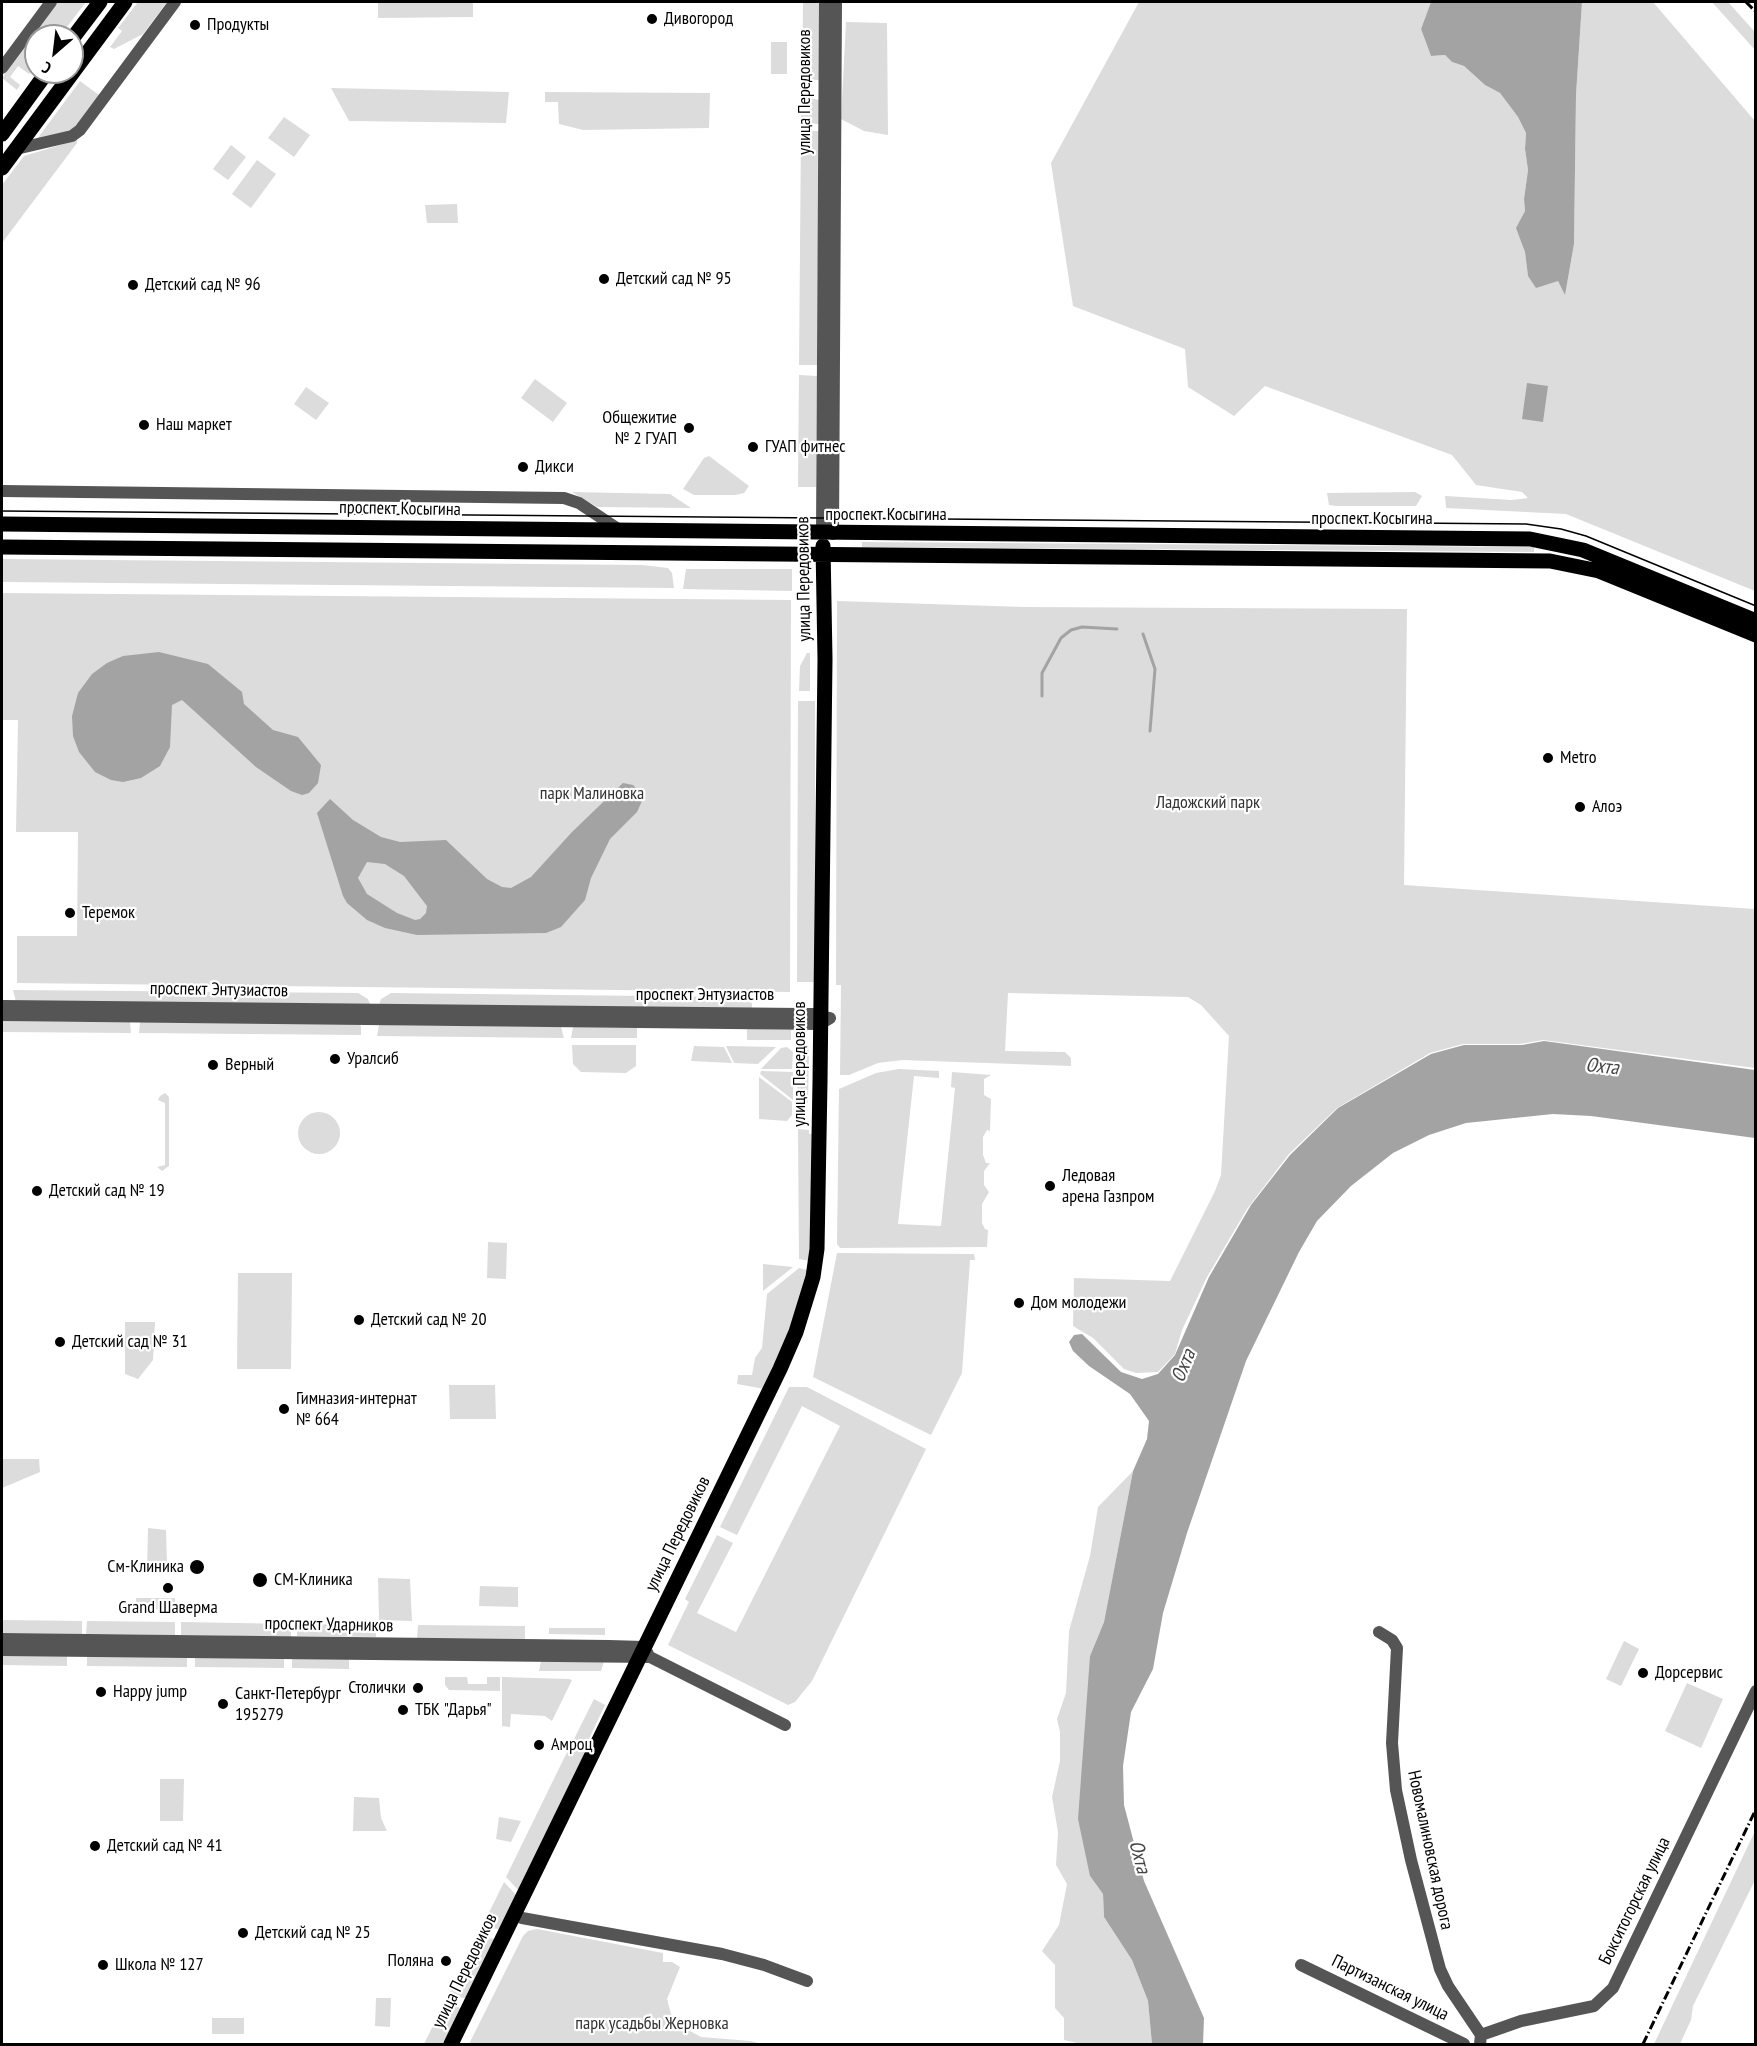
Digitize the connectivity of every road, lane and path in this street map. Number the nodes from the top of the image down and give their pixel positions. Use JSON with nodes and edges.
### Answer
{"nodes":[{"id":1,"x":51,"y":2,"type":"edge"},
{"id":2,"x":100,"y":2,"type":"edge"},
{"id":3,"x":125,"y":2,"type":"edge"},
{"id":4,"x":176,"y":2,"type":"edge"},
{"id":5,"x":825,"y":2,"type":"edge"},
{"id":6,"x":836,"y":2,"type":"edge"},
{"id":7,"x":83,"y":24,"type":"edge"},
{"id":8,"x":6,"y":52,"type":"edge"},
{"id":9,"x":2,"y":68,"type":"edge"},
{"id":10,"x":38,"y":84,"type":"edge"},
{"id":11,"x":2,"y":134,"type":"edge"},
{"id":12,"x":15,"y":149,"type":"junction"},
{"id":13,"x":2,"y":168,"type":"edge"},
{"id":14,"x":2,"y":492,"type":"edge"},
{"id":15,"x":2,"y":524,"type":"edge"},
{"id":16,"x":623,"y":532,"type":"junction"},
{"id":17,"x":828,"y":534,"type":"junction"},
{"id":18,"x":2,"y":547,"type":"edge"},
{"id":19,"x":829,"y":554,"type":"junction"},
{"id":20,"x":1755,"y":621,"type":"edge"},
{"id":21,"x":1755,"y":635,"type":"edge"},
{"id":22,"x":2,"y":1006,"type":"edge"},
{"id":23,"x":2,"y":1015,"type":"edge"},
{"id":24,"x":823,"y":1019,"type":"junction"},
{"id":25,"x":1379,"y":1632,"type":"dead end"},
{"id":26,"x":2,"y":1639,"type":"edge"},
{"id":27,"x":294,"y":1647,"type":"junction"},
{"id":28,"x":2,"y":1650,"type":"edge"},
{"id":29,"x":645,"y":1654,"type":"junction"},
{"id":30,"x":1755,"y":1691,"type":"edge"},
{"id":31,"x":785,"y":1725,"type":"dead end"},
{"id":32,"x":522,"y":1918,"type":"junction"},
{"id":33,"x":1301,"y":1965,"type":"dead end"},
{"id":34,"x":807,"y":1981,"type":"dead end"},
{"id":35,"x":1480,"y":2040,"type":"edge"},
{"id":36,"x":450,"y":2044,"type":"edge"},
{"id":37,"x":461,"y":2044,"type":"edge"},
{"id":38,"x":1464,"y":2044,"type":"edge"}],
"edges":[{"from":1,"to":8,"type":"street"},
{"from":2,"to":7,"type":"main road"},
{"from":3,"to":12,"type":"main road"},
{"from":4,"to":12,"type":"street"},
{"from":5,"to":17,"type":"street","name":"улица Передовиков"},
{"from":6,"to":17,"type":"street","name":"улица Передовиков"},
{"from":8,"to":9,"type":"street"},
{"from":10,"to":11,"type":"main road"},
{"from":12,"to":13,"type":"main road"},
{"from":14,"to":16,"type":"street"},
{"from":15,"to":16,"type":"main road","name":"проспект Косыгина"},
{"from":16,"to":17,"type":"main road","name":"проспект Косыгина"},
{"from":17,"to":19,"type":"main road","name":"улица Передовиков"},
{"from":17,"to":20,"type":"main road","name":"проспект Косыгина"},
{"from":18,"to":19,"type":"main road"},
{"from":19,"to":21,"type":"main road"},
{"from":19,"to":24,"type":"main road","name":"улица Передовиков"},
{"from":22,"to":24,"type":"street","name":"проспект Энтузиастов"},
{"from":23,"to":24,"type":"street","name":"проспект Энтузиастов"},
{"from":24,"to":29,"type":"main road","name":"улица Передовиков"},
{"from":25,"to":35,"type":"street","name":"Новомалиновская дорога"},
{"from":26,"to":27,"type":"street","name":"проспект Ударников"},
{"from":27,"to":28,"type":"street","name":"проспект Ударников"},
{"from":27,"to":29,"type":"street","name":"проспект Ударников"},
{"from":29,"to":31,"type":"street","name":"проспект Ударников"},
{"from":29,"to":32,"type":"main road","name":"улица Передовиков"},
{"from":29,"to":36,"type":"main road","name":"улица Передовиков"},
{"from":30,"to":35,"type":"street","name":"Бокситогорская улица"},
{"from":32,"to":34,"type":"street"},
{"from":32,"to":37,"type":"main road","name":"улица Передовиков"},
{"from":33,"to":38,"type":"street","name":"Партизанская улица"}]}
